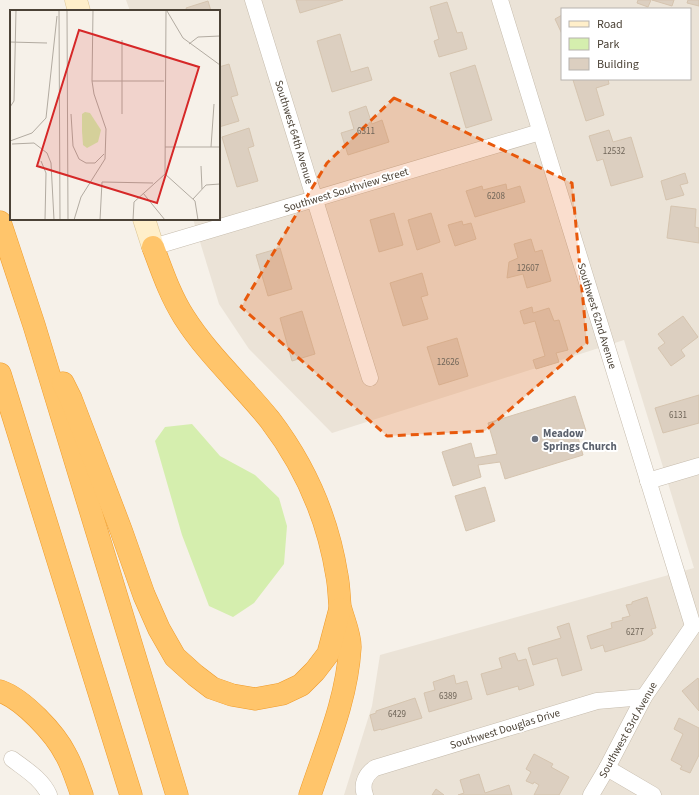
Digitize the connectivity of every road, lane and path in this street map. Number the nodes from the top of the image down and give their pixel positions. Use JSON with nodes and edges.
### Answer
{"nodes":[{"id":1,"x":76,"y":0,"type":"edge"},
{"id":2,"x":253,"y":0,"type":"edge"},
{"id":3,"x":500,"y":0,"type":"edge"},
{"id":4,"x":79,"y":10,"type":"edge"},
{"id":5,"x":540,"y":132,"type":"junction"},
{"id":6,"x":315,"y":199,"type":"junction"},
{"id":7,"x":144,"y":220,"type":"edge"},
{"id":8,"x":0,"y":222,"type":"edge"},
{"id":9,"x":153,"y":247,"type":"junction"},
{"id":10,"x":34,"y":324,"type":"junction"},
{"id":11,"x":0,"y":374,"type":"edge"},
{"id":12,"x":370,"y":378,"type":"dead end"},
{"id":13,"x":699,"y":466,"type":"edge"},
{"id":14,"x":648,"y":481,"type":"junction"},
{"id":15,"x":340,"y":606,"type":"junction"},
{"id":16,"x":696,"y":626,"type":"edge"},
{"id":17,"x":0,"y":691,"type":"edge"},
{"id":18,"x":644,"y":697,"type":"junction"},
{"id":19,"x":12,"y":759,"type":"dead end"},
{"id":20,"x":607,"y":768,"type":"junction"},
{"id":21,"x":49,"y":795,"type":"edge"},
{"id":22,"x":82,"y":795,"type":"edge"},
{"id":23,"x":132,"y":795,"type":"edge"},
{"id":24,"x":177,"y":795,"type":"edge"},
{"id":25,"x":310,"y":795,"type":"edge"},
{"id":26,"x":365,"y":795,"type":"edge"},
{"id":27,"x":591,"y":795,"type":"edge"},
{"id":28,"x":653,"y":795,"type":"edge"}],
"edges":[{"from":1,"to":4,"type":"main road"},
{"from":2,"to":6,"type":"street","name":"Southwest 64th Avenue"},
{"from":3,"to":5,"type":"street","name":"Southwest 62nd Avenue"},
{"from":5,"to":6,"type":"street","name":"Southwest Southview Street"},
{"from":5,"to":14,"type":"street","name":"Southwest 62nd Avenue"},
{"from":6,"to":9,"type":"street","name":"Southwest Southview Street"},
{"from":6,"to":12,"type":"street","name":"Southwest 64th Avenue"},
{"from":7,"to":9,"type":"main road"},
{"from":8,"to":10,"type":"highway"},
{"from":9,"to":15,"type":"highway"},
{"from":10,"to":15,"type":"highway"},
{"from":10,"to":24,"type":"highway"},
{"from":11,"to":23,"type":"highway"},
{"from":13,"to":14,"type":"street"},
{"from":14,"to":16,"type":"street","name":"Southwest 62nd Avenue"},
{"from":15,"to":25,"type":"highway"},
{"from":16,"to":18,"type":"street","name":"Southwest 63rd Avenue"},
{"from":17,"to":22,"type":"highway"},
{"from":18,"to":20,"type":"street","name":"Southwest 63rd Avenue"},
{"from":18,"to":26,"type":"street","name":"Southwest Douglas Drive"},
{"from":19,"to":21,"type":"street"},
{"from":20,"to":27,"type":"street","name":"Southwest 63rd Avenue"},
{"from":20,"to":28,"type":"street"}]}
